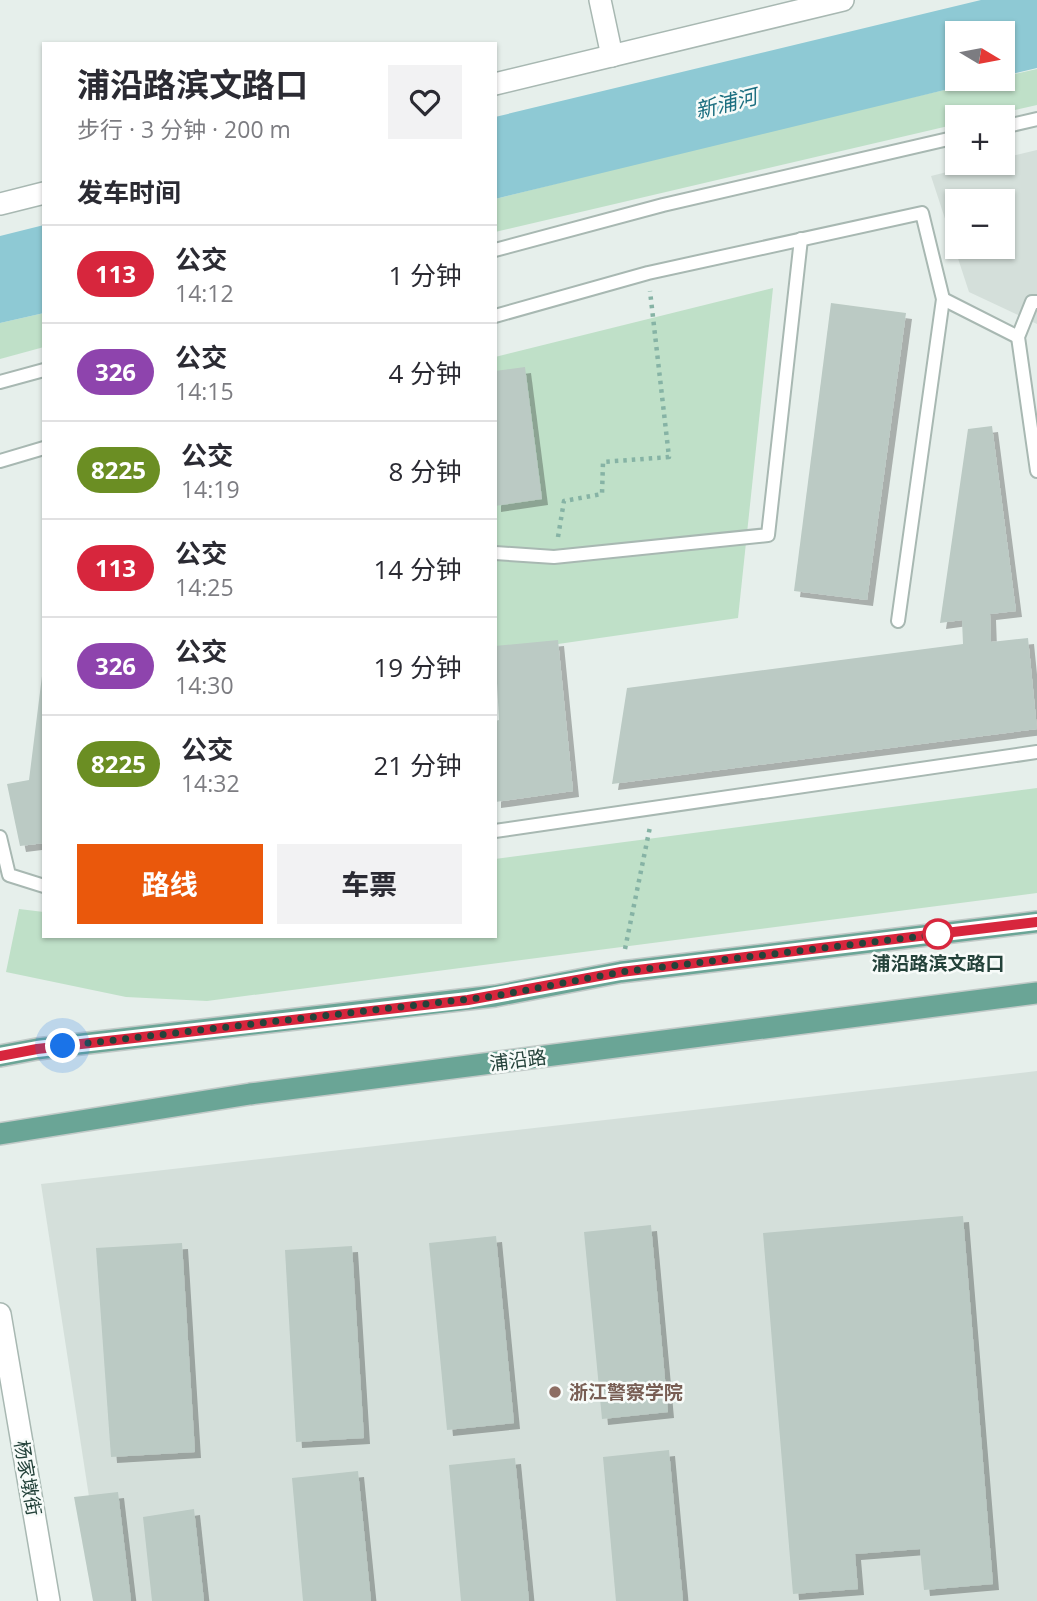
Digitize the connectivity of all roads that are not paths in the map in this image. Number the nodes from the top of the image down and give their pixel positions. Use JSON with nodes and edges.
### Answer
{"nodes":[{"id":1,"x":600,"y":0,"type":"edge"},
{"id":2,"x":843,"y":0,"type":"edge"},
{"id":3,"x":612,"y":56,"type":"junction"},
{"id":4,"x":497,"y":84,"type":"edge"},
{"id":5,"x":1037,"y":119,"type":"edge"},
{"id":6,"x":1015,"y":124,"type":"edge"},
{"id":7,"x":945,"y":140,"type":"edge"},
{"id":8,"x":42,"y":194,"type":"edge"},
{"id":9,"x":0,"y":204,"type":"edge"},
{"id":10,"x":802,"y":239,"type":"junction"},
{"id":11,"x":497,"y":249,"type":"edge"},
{"id":12,"x":943,"y":299,"type":"junction"},
{"id":13,"x":1037,"y":302,"type":"edge"},
{"id":14,"x":497,"y":315,"type":"edge"},
{"id":15,"x":1018,"y":337,"type":"junction"},
{"id":16,"x":42,"y":371,"type":"edge"},
{"id":17,"x":0,"y":382,"type":"edge"},
{"id":18,"x":41,"y":451,"type":"edge"},
{"id":19,"x":0,"y":461,"type":"edge"},
{"id":20,"x":1037,"y":471,"type":"edge"},
{"id":21,"x":497,"y":553,"type":"edge"},
{"id":22,"x":898,"y":621,"type":"dead end"},
{"id":23,"x":1037,"y":752,"type":"edge"},
{"id":24,"x":497,"y":831,"type":"edge"},
{"id":25,"x":0,"y":837,"type":"edge"},
{"id":26,"x":42,"y":885,"type":"edge"},
{"id":27,"x":1037,"y":922,"type":"edge"},
{"id":28,"x":1037,"y":993,"type":"edge"},
{"id":29,"x":0,"y":1056,"type":"edge"},
{"id":30,"x":0,"y":1134,"type":"edge"},
{"id":31,"x":0,"y":1314,"type":"edge"},
{"id":32,"x":50,"y":1601,"type":"edge"}],
"edges":[{"from":1,"to":3,"type":"street"},
{"from":2,"to":3,"type":"street"},
{"from":3,"to":4,"type":"street"},
{"from":5,"to":6,"type":"lane"},
{"from":7,"to":11,"type":"lane"},
{"from":8,"to":9,"type":"street"},
{"from":10,"to":12,"type":"lane"},
{"from":10,"to":14,"type":"lane"},
{"from":10,"to":21,"type":"lane"},
{"from":12,"to":15,"type":"lane"},
{"from":12,"to":22,"type":"lane"},
{"from":13,"to":15,"type":"lane"},
{"from":15,"to":20,"type":"lane"},
{"from":16,"to":17,"type":"lane"},
{"from":18,"to":19,"type":"lane"},
{"from":23,"to":24,"type":"lane"},
{"from":25,"to":26,"type":"lane"},
{"from":27,"to":29,"type":"main road"},
{"from":28,"to":30,"type":"main road","name":"浦沿路"},
{"from":31,"to":32,"type":"street","name":"杨家墩街"}]}
